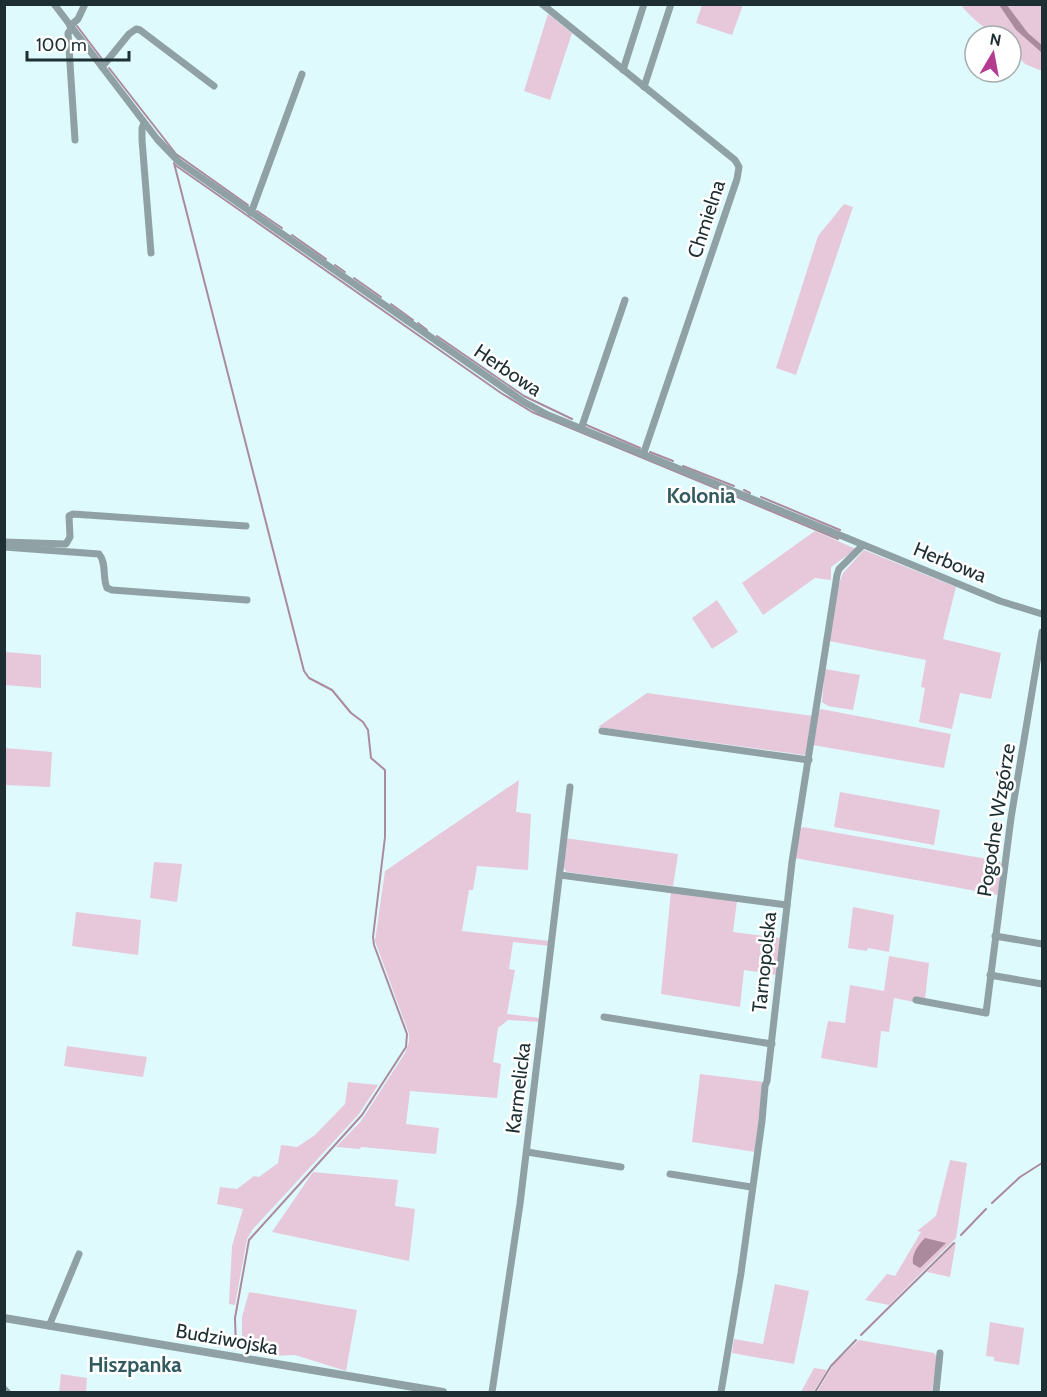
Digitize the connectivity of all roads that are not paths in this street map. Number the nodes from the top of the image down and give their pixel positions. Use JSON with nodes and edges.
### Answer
{"nodes":[{"id":1,"x":54,"y":4,"type":"edge"},
{"id":2,"x":85,"y":4,"type":"edge"},
{"id":3,"x":542,"y":4,"type":"edge"},
{"id":4,"x":644,"y":4,"type":"edge"},
{"id":5,"x":671,"y":4,"type":"edge"},
{"id":6,"x":71,"y":27,"type":"junction"},
{"id":7,"x":102,"y":67,"type":"junction"},
{"id":8,"x":623,"y":70,"type":"junction"},
{"id":9,"x":302,"y":74,"type":"dead end"},
{"id":10,"x":214,"y":86,"type":"dead end"},
{"id":11,"x":644,"y":87,"type":"junction"},
{"id":12,"x":144,"y":123,"type":"junction"},
{"id":13,"x":75,"y":140,"type":"dead end"},
{"id":14,"x":251,"y":213,"type":"junction"},
{"id":15,"x":151,"y":254,"type":"dead end"},
{"id":16,"x":625,"y":300,"type":"dead end"},
{"id":17,"x":581,"y":429,"type":"junction"},
{"id":18,"x":643,"y":454,"type":"junction"},
{"id":19,"x":246,"y":526,"type":"dead end"},
{"id":20,"x":4,"y":542,"type":"edge"},
{"id":21,"x":863,"y":545,"type":"junction"},
{"id":22,"x":4,"y":547,"type":"edge"},
{"id":23,"x":248,"y":600,"type":"dead end"},
{"id":24,"x":1042,"y":612,"type":"edge"},
{"id":25,"x":1042,"y":632,"type":"edge"},
{"id":26,"x":1040,"y":665,"type":"edge"},
{"id":27,"x":602,"y":731,"type":"dead end"},
{"id":28,"x":809,"y":760,"type":"junction"},
{"id":29,"x":570,"y":787,"type":"dead end"},
{"id":30,"x":560,"y":875,"type":"junction"},
{"id":31,"x":787,"y":905,"type":"junction"},
{"id":32,"x":995,"y":936,"type":"junction"},
{"id":33,"x":1042,"y":944,"type":"edge"},
{"id":34,"x":990,"y":975,"type":"junction"},
{"id":35,"x":1042,"y":984,"type":"edge"},
{"id":36,"x":916,"y":1000,"type":"dead end"},
{"id":37,"x":604,"y":1017,"type":"dead end"},
{"id":38,"x":772,"y":1044,"type":"junction"},
{"id":39,"x":527,"y":1152,"type":"junction"},
{"id":40,"x":621,"y":1167,"type":"dead end"},
{"id":41,"x":670,"y":1174,"type":"dead end"},
{"id":42,"x":751,"y":1187,"type":"junction"},
{"id":43,"x":79,"y":1254,"type":"dead end"},
{"id":44,"x":4,"y":1318,"type":"edge"},
{"id":45,"x":49,"y":1326,"type":"junction"},
{"id":46,"x":940,"y":1353,"type":"dead end"},
{"id":47,"x":443,"y":1392,"type":"edge"},
{"id":48,"x":492,"y":1392,"type":"edge"},
{"id":49,"x":721,"y":1392,"type":"edge"},
{"id":50,"x":936,"y":1392,"type":"edge"}],
"edges":[{"from":1,"to":6,"type":"street","name":"Herbowa"},
{"from":2,"to":6,"type":"street"},
{"from":3,"to":8,"type":"street","name":"Chmielna"},
{"from":4,"to":8,"type":"street"},
{"from":5,"to":11,"type":"street"},
{"from":6,"to":7,"type":"street","name":"Herbowa"},
{"from":6,"to":13,"type":"street"},
{"from":7,"to":10,"type":"street"},
{"from":7,"to":12,"type":"street","name":"Herbowa"},
{"from":8,"to":11,"type":"street","name":"Chmielna"},
{"from":9,"to":14,"type":"street"},
{"from":11,"to":18,"type":"street","name":"Chmielna"},
{"from":12,"to":14,"type":"street","name":"Herbowa"},
{"from":12,"to":15,"type":"street"},
{"from":14,"to":17,"type":"street","name":"Herbowa"},
{"from":16,"to":17,"type":"street"},
{"from":17,"to":18,"type":"street","name":"Herbowa"},
{"from":18,"to":21,"type":"street","name":"Herbowa"},
{"from":19,"to":20,"type":"street"},
{"from":21,"to":24,"type":"street","name":"Herbowa"},
{"from":21,"to":28,"type":"street","name":"Tarnopolska"},
{"from":22,"to":23,"type":"street"},
{"from":25,"to":26,"type":"street","name":"Pogodne Wzgórze"},
{"from":26,"to":32,"type":"street","name":"Pogodne Wzgórze"},
{"from":27,"to":28,"type":"street"},
{"from":28,"to":31,"type":"street","name":"Tarnopolska"},
{"from":29,"to":30,"type":"street","name":"Karmelicka"},
{"from":30,"to":31,"type":"street"},
{"from":30,"to":39,"type":"street","name":"Karmelicka"},
{"from":31,"to":38,"type":"street","name":"Tarnopolska"},
{"from":32,"to":33,"type":"street"},
{"from":32,"to":34,"type":"street","name":"Pogodne Wzgórze"},
{"from":34,"to":35,"type":"street"},
{"from":34,"to":36,"type":"street","name":"Pogodne Wzgórze"},
{"from":37,"to":38,"type":"street"},
{"from":38,"to":42,"type":"street","name":"Tarnopolska"},
{"from":39,"to":40,"type":"street"},
{"from":39,"to":48,"type":"street","name":"Karmelicka"},
{"from":41,"to":42,"type":"street"},
{"from":42,"to":49,"type":"street","name":"Tarnopolska"},
{"from":43,"to":45,"type":"street"},
{"from":44,"to":45,"type":"street","name":"Budziwojska"},
{"from":45,"to":47,"type":"street","name":"Budziwojska"},
{"from":46,"to":50,"type":"street"}]}
